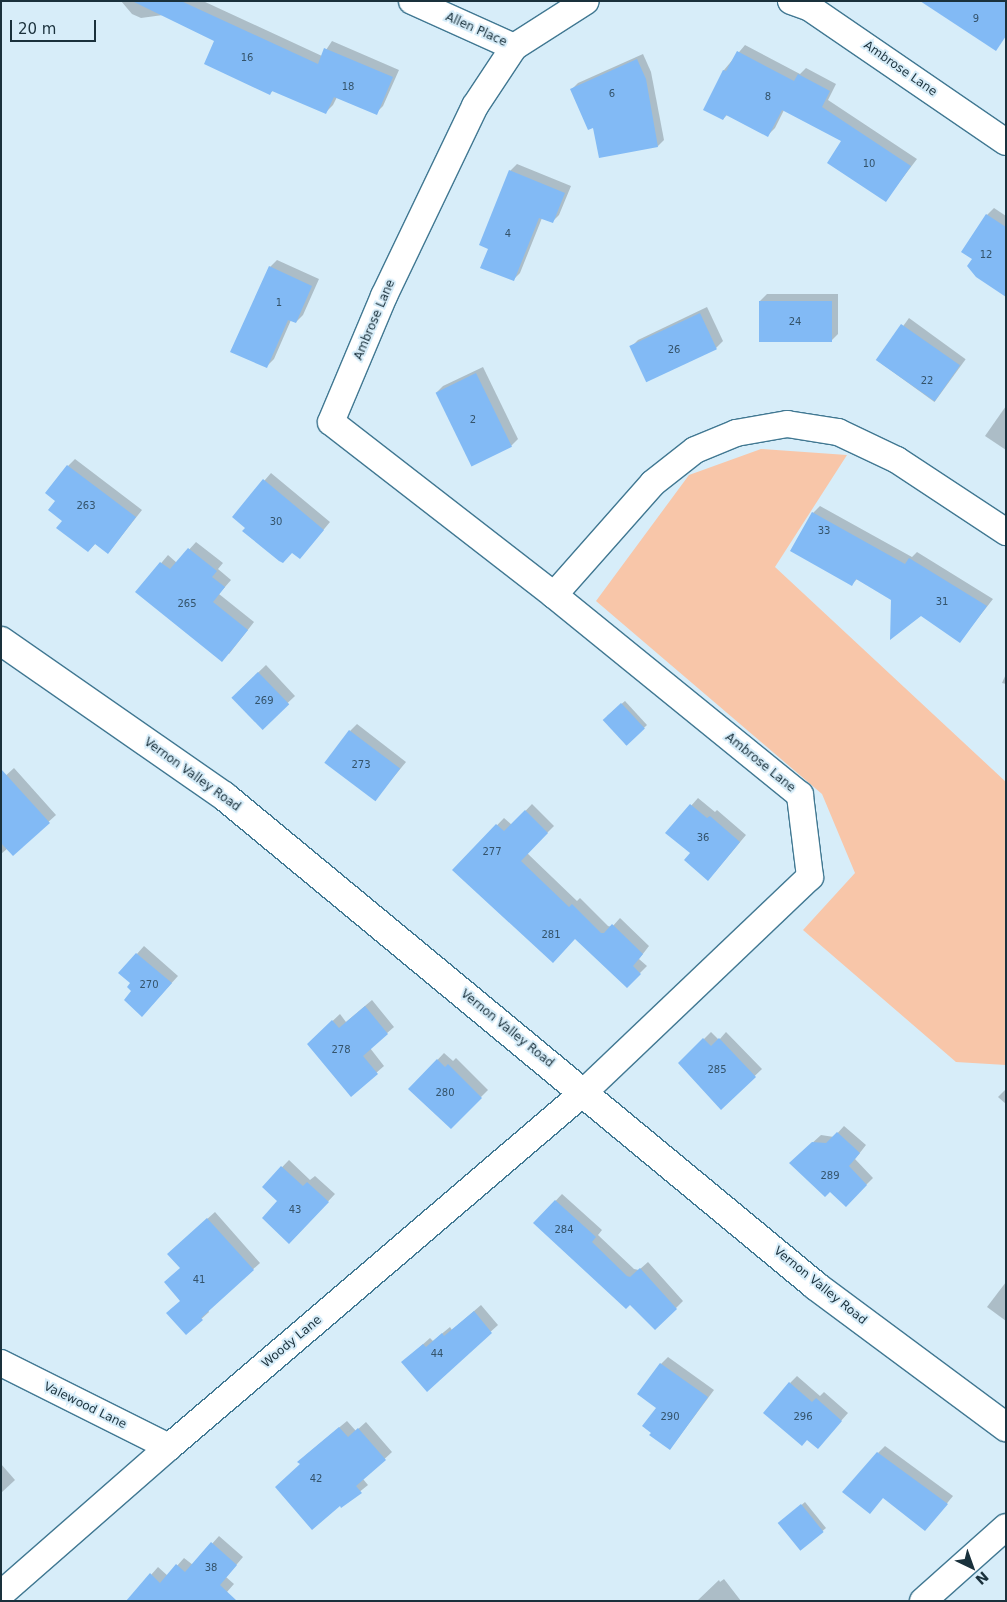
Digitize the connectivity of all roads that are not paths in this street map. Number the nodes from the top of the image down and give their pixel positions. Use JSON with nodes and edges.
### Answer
{"nodes":[{"id":1,"x":412,"y":1,"type":"edge"},
{"id":2,"x":586,"y":1,"type":"edge"},
{"id":3,"x":792,"y":1,"type":"edge"},
{"id":4,"x":514,"y":47,"type":"junction"},
{"id":5,"x":1006,"y":142,"type":"edge"},
{"id":6,"x":1006,"y":532,"type":"edge"},
{"id":7,"x":554,"y":595,"type":"junction"},
{"id":8,"x":1,"y":641,"type":"edge"},
{"id":9,"x":584,"y":1092,"type":"junction"},
{"id":10,"x":1,"y":1363,"type":"edge"},
{"id":11,"x":1006,"y":1427,"type":"edge"},
{"id":12,"x":169,"y":1447,"type":"junction"},
{"id":13,"x":1006,"y":1527,"type":"edge"},
{"id":14,"x":1,"y":1594,"type":"edge"},
{"id":15,"x":923,"y":1601,"type":"edge"}],
"edges":[{"from":1,"to":4,"type":"street","name":"Allen Place"},
{"from":2,"to":4,"type":"street","name":"Ambrose Lane"},
{"from":3,"to":5,"type":"street","name":"Ambrose Lane"},
{"from":4,"to":7,"type":"street","name":"Ambrose Lane"},
{"from":6,"to":7,"type":"street"},
{"from":7,"to":9,"type":"street","name":"Ambrose Lane"},
{"from":8,"to":9,"type":"main road","name":"Vernon Valley Road"},
{"from":9,"to":11,"type":"main road","name":"Vernon Valley Road"},
{"from":9,"to":12,"type":"street","name":"Woody Lane"},
{"from":10,"to":12,"type":"street","name":"Valewood Lane"},
{"from":12,"to":14,"type":"street","name":"Woody Lane"},
{"from":13,"to":15,"type":"street"}]}
